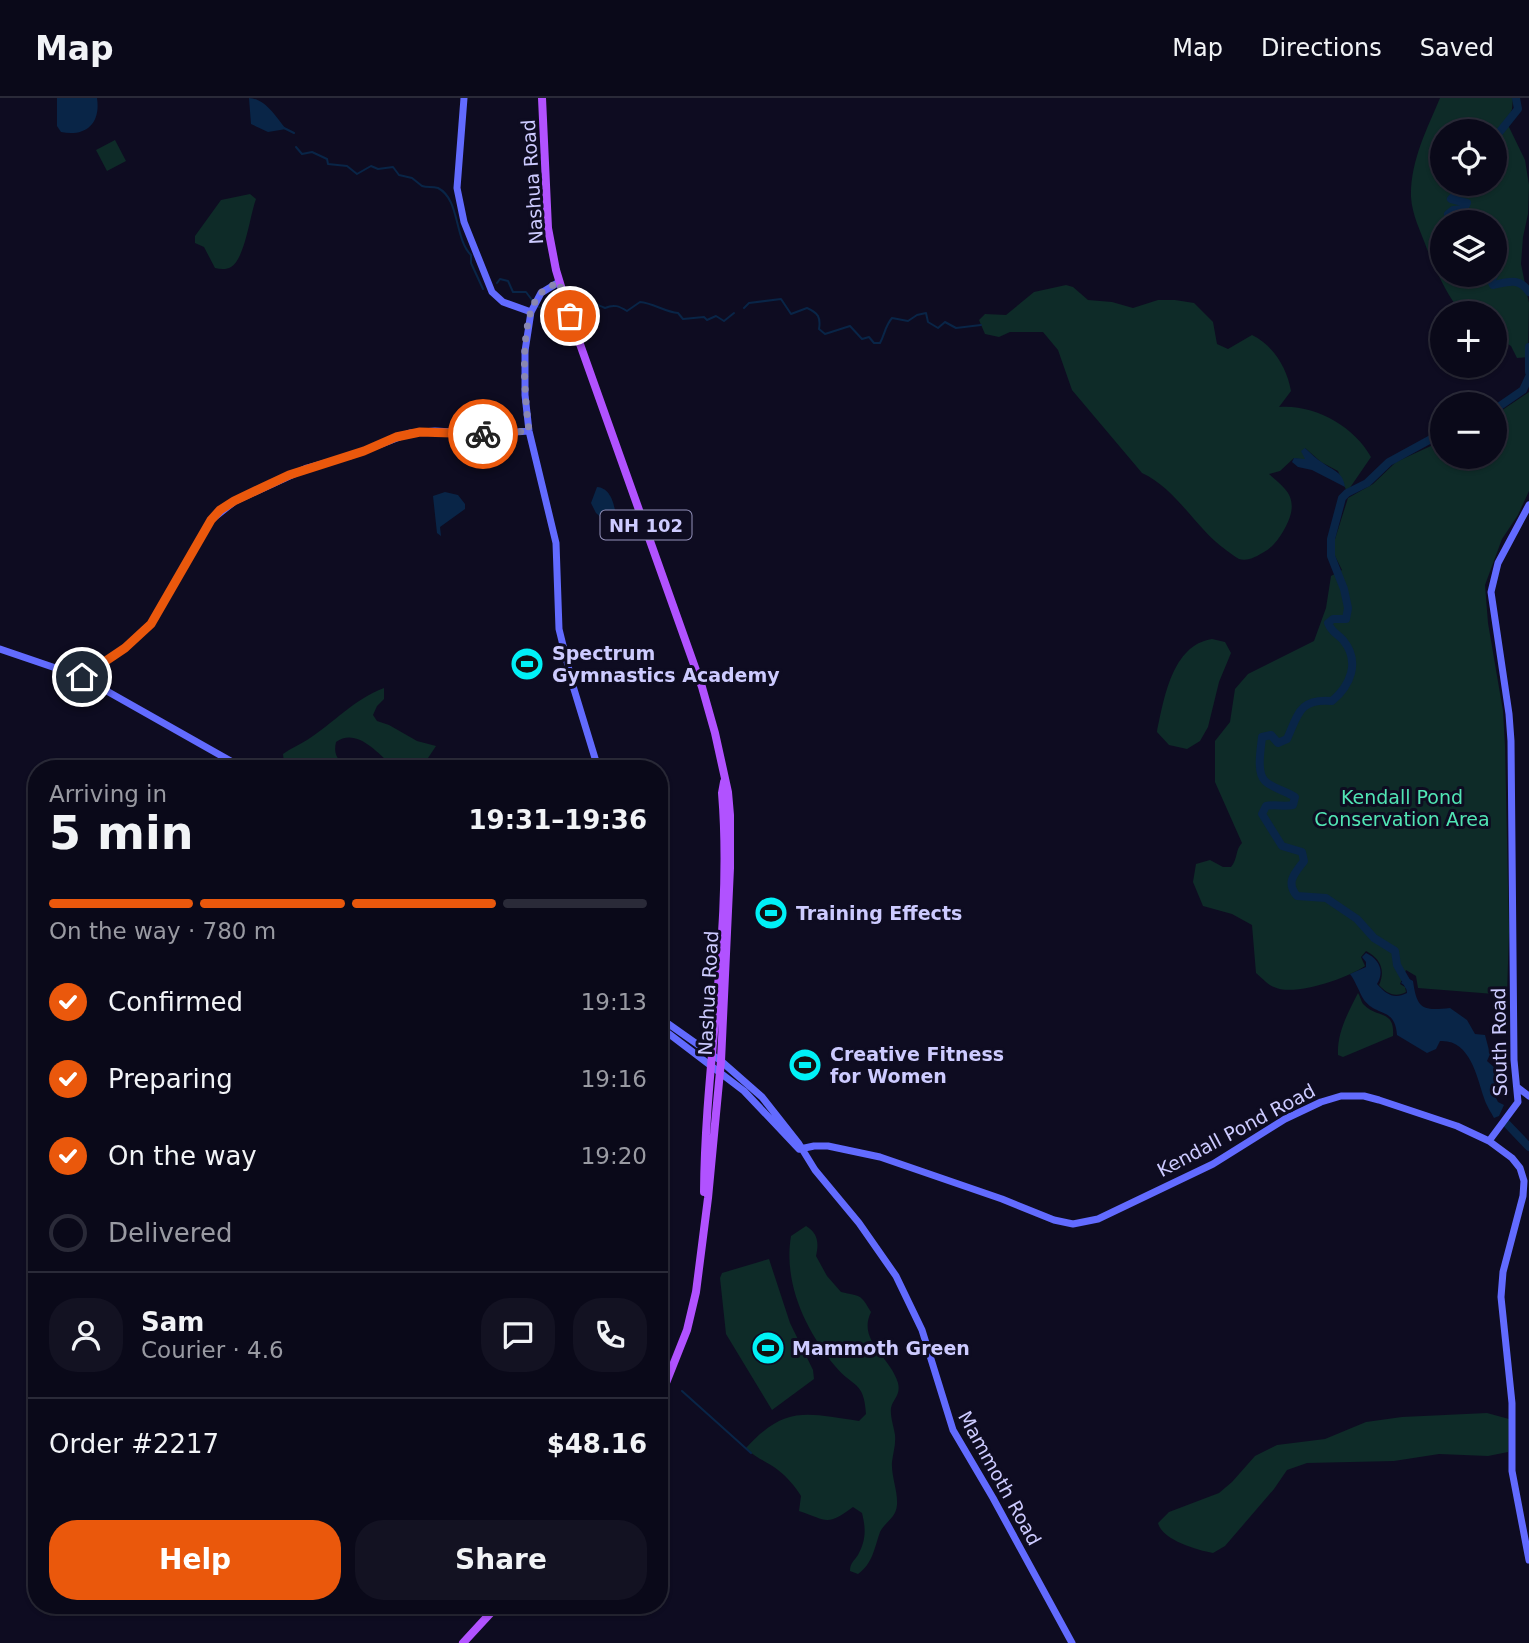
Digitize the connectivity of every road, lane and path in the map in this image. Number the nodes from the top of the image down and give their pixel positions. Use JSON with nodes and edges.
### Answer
{"nodes":[{"id":1,"x":464,"y":98,"type":"edge"},
{"id":2,"x":542,"y":98,"type":"edge"},
{"id":3,"x":559,"y":282,"type":"junction"},
{"id":4,"x":531,"y":312,"type":"junction"},
{"id":5,"x":529,"y":431,"type":"junction"},
{"id":6,"x":1529,"y":505,"type":"edge"},
{"id":7,"x":0,"y":649,"type":"edge"},
{"id":8,"x":82,"y":677,"type":"junction"},
{"id":9,"x":229,"y":760,"type":"edge"},
{"id":10,"x":595,"y":760,"type":"edge"},
{"id":11,"x":724,"y":782,"type":"junction"},
{"id":12,"x":668,"y":1024,"type":"edge"},
{"id":13,"x":668,"y":1032,"type":"edge"},
{"id":14,"x":711,"y":1059,"type":"junction"},
{"id":15,"x":721,"y":1061,"type":"junction"},
{"id":16,"x":719,"y":1071,"type":"junction"},
{"id":17,"x":1517,"y":1087,"type":"junction"},
{"id":18,"x":1529,"y":1097,"type":"edge"},
{"id":19,"x":1518,"y":1102,"type":"junction"},
{"id":20,"x":1489,"y":1141,"type":"junction"},
{"id":21,"x":800,"y":1149,"type":"junction"},
{"id":22,"x":705,"y":1205,"type":"junction"},
{"id":23,"x":668,"y":1380,"type":"edge"},
{"id":24,"x":1529,"y":1560,"type":"edge"},
{"id":25,"x":490,"y":1614,"type":"edge"},
{"id":26,"x":463,"y":1643,"type":"edge"},
{"id":27,"x":1072,"y":1643,"type":"edge"}],
"edges":[{"from":1,"to":4,"type":"street"},
{"from":2,"to":3,"type":"main road","name":"Nashua Road","number":"NH 102"},
{"from":3,"to":4,"type":"street"},
{"from":3,"to":11,"type":"main road","name":"Nashua Road","number":"NH 102"},
{"from":4,"to":5,"type":"street"},
{"from":5,"to":8,"type":"street"},
{"from":5,"to":10,"type":"street"},
{"from":6,"to":17,"type":"street","name":"South Road"},
{"from":7,"to":8,"type":"street"},
{"from":8,"to":9,"type":"street"},
{"from":11,"to":14,"type":"main road","name":"Nashua Road","number":"NH 102"},
{"from":11,"to":15,"type":"main road","name":"Nashua Road","number":"NH 102"},
{"from":12,"to":14,"type":"street","name":"Mammoth Road"},
{"from":13,"to":14,"type":"street","name":"Mammoth Road"},
{"from":14,"to":15,"type":"street","name":"Mammoth Road"},
{"from":14,"to":16,"type":"street","name":"Mammoth Road"},
{"from":14,"to":22,"type":"main road","name":"Nashua Road","number":"NH 102"},
{"from":15,"to":16,"type":"main road","name":"Nashua Road","number":"NH 102"},
{"from":15,"to":21,"type":"street","name":"Mammoth Road"},
{"from":16,"to":21,"type":"street","name":"Mammoth Road"},
{"from":16,"to":22,"type":"main road","name":"Nashua Road","number":"NH 102"},
{"from":17,"to":18,"type":"street"},
{"from":17,"to":19,"type":"street","name":"South Road"},
{"from":18,"to":19,"type":"street"},
{"from":19,"to":20,"type":"street","name":"South Road"},
{"from":20,"to":21,"type":"street","name":"Kendall Pond Road"},
{"from":20,"to":24,"type":"street"},
{"from":21,"to":27,"type":"street","name":"Mammoth Road"},
{"from":22,"to":23,"type":"main road","name":"Nashua Road","number":"NH 102"},
{"from":25,"to":26,"type":"main road"}]}
